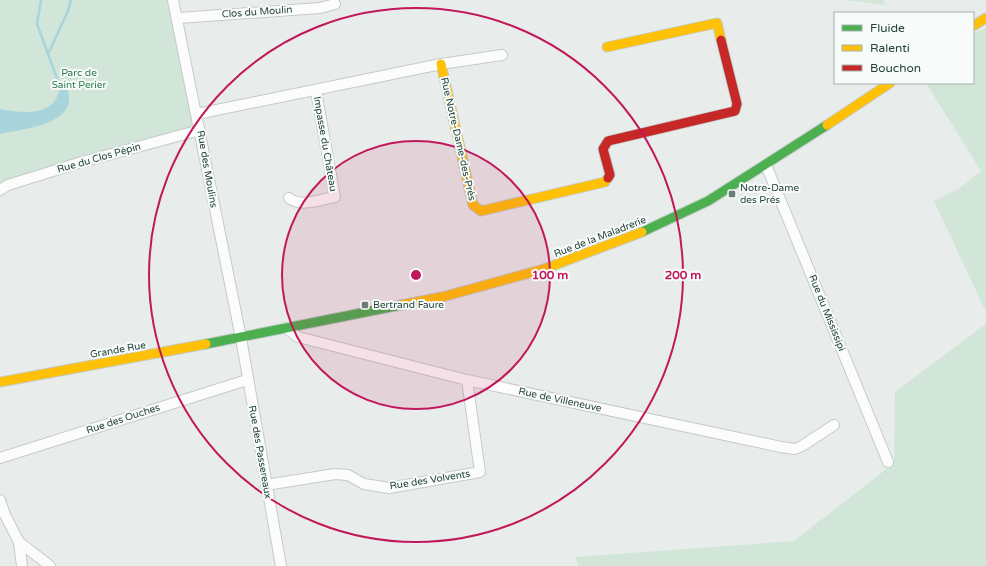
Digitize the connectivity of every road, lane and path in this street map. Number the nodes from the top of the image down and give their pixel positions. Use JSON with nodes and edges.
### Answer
{"nodes":[{"id":1,"x":173,"y":0,"type":"edge"},
{"id":2,"x":336,"y":4,"type":"dead end"},
{"id":3,"x":178,"y":18,"type":"junction"},
{"id":4,"x":986,"y":18,"type":"edge"},
{"id":5,"x":974,"y":25,"type":"edge"},
{"id":6,"x":607,"y":47,"type":"dead end"},
{"id":7,"x":502,"y":55,"type":"dead end"},
{"id":8,"x":441,"y":64,"type":"junction"},
{"id":9,"x":889,"y":84,"type":"edge"},
{"id":10,"x":316,"y":91,"type":"junction"},
{"id":11,"x":197,"y":114,"type":"junction"},
{"id":12,"x":200,"y":130,"type":"junction"},
{"id":13,"x":766,"y":165,"type":"junction"},
{"id":14,"x":0,"y":190,"type":"edge"},
{"id":15,"x":289,"y":198,"type":"dead end"},
{"id":16,"x":286,"y":328,"type":"junction"},
{"id":17,"x":241,"y":338,"type":"junction"},
{"id":18,"x":247,"y":380,"type":"junction"},
{"id":19,"x":467,"y":380,"type":"junction"},
{"id":20,"x":0,"y":382,"type":"edge"},
{"id":21,"x":834,"y":425,"type":"dead end"},
{"id":22,"x":0,"y":458,"type":"edge"},
{"id":23,"x":888,"y":462,"type":"dead end"},
{"id":24,"x":266,"y":485,"type":"junction"},
{"id":25,"x":0,"y":500,"type":"edge"},
{"id":26,"x":19,"y":542,"type":"junction"},
{"id":27,"x":22,"y":566,"type":"edge"},
{"id":28,"x":50,"y":566,"type":"edge"},
{"id":29,"x":281,"y":566,"type":"edge"}],
"edges":[{"from":1,"to":3,"type":"street","name":"Rue des Moulins"},
{"from":2,"to":3,"type":"street","name":"Clos du Moulin"},
{"from":3,"to":11,"type":"street","name":"Rue des Moulins"},
{"from":4,"to":5,"type":"main road"},
{"from":6,"to":8,"type":"main road","name":"Rue Notre-Dame-des-Prés"},
{"from":7,"to":8,"type":"street","name":"Rue Notre-Dame-des-Prés"},
{"from":8,"to":10,"type":"street","name":"Rue Notre-Dame-des-Prés"},
{"from":9,"to":13,"type":"main road","name":"Rue de la Maladrerie"},
{"from":10,"to":11,"type":"street","name":"Rue Notre-Dame-des-Prés"},
{"from":10,"to":15,"type":"street","name":"Impasse du Château"},
{"from":11,"to":12,"type":"street","name":"Rue des Moulins"},
{"from":12,"to":14,"type":"street","name":"Rue du Clos Pépin"},
{"from":12,"to":17,"type":"street","name":"Rue des Moulins"},
{"from":13,"to":16,"type":"main road","name":"Rue de la Maladrerie"},
{"from":13,"to":23,"type":"street","name":"Rue du Mississipi"},
{"from":16,"to":17,"type":"main road","name":"Rue de la Maladrerie"},
{"from":16,"to":19,"type":"street","name":"Rue de Villeneuve"},
{"from":17,"to":18,"type":"street","name":"Rue des Passereaux"},
{"from":17,"to":20,"type":"main road","name":"Grande Rue"},
{"from":18,"to":22,"type":"street","name":"Rue des Ouches"},
{"from":18,"to":24,"type":"street","name":"Rue des Passereaux"},
{"from":19,"to":21,"type":"street","name":"Rue de Villeneuve"},
{"from":19,"to":24,"type":"street","name":"Rue des Volvents"},
{"from":24,"to":29,"type":"street","name":"Rue des Passereaux"},
{"from":25,"to":26,"type":"street"},
{"from":26,"to":27,"type":"street"},
{"from":26,"to":28,"type":"street"}]}
